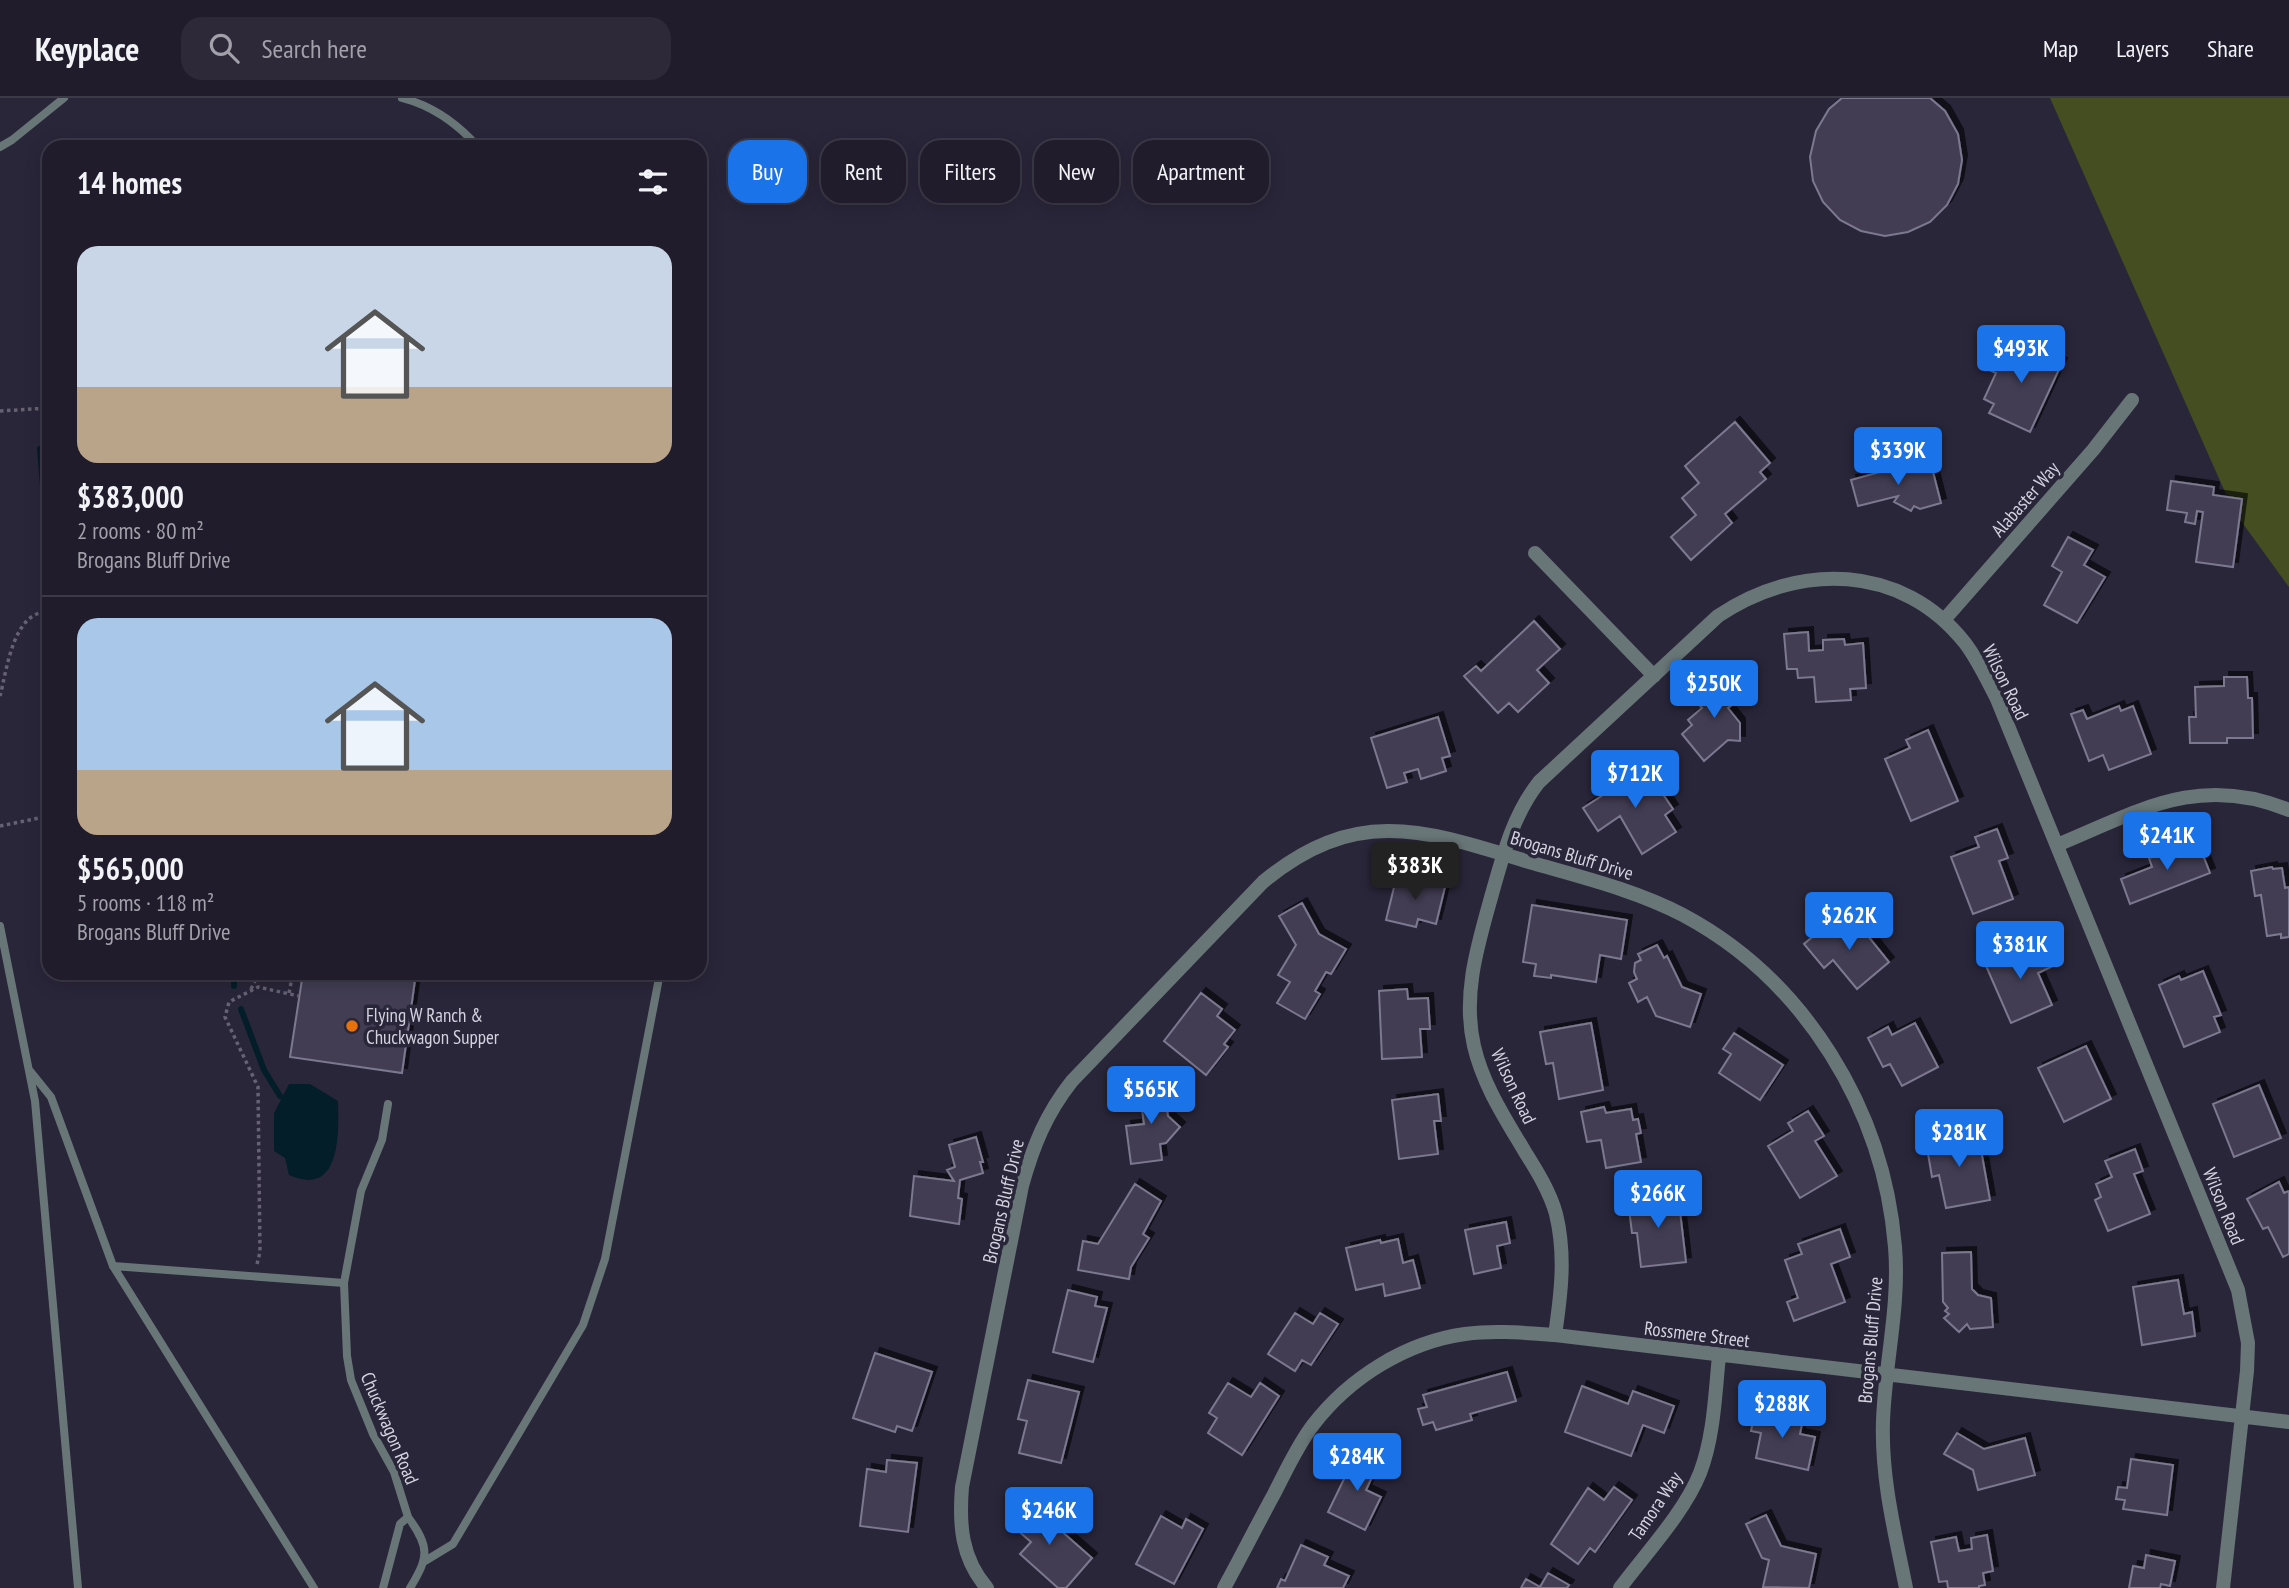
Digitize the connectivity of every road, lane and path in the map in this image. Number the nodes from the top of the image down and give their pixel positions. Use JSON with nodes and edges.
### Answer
{"nodes":[{"id":1,"x":64,"y":98,"type":"edge"},
{"id":2,"x":402,"y":98,"type":"edge"},
{"id":3,"x":472,"y":140,"type":"edge"},
{"id":4,"x":0,"y":147,"type":"edge"},
{"id":5,"x":2132,"y":400,"type":"dead end"},
{"id":6,"x":42,"y":408,"type":"edge"},
{"id":7,"x":0,"y":411,"type":"edge"},
{"id":8,"x":1535,"y":553,"type":"dead end"},
{"id":9,"x":42,"y":612,"type":"edge"},
{"id":10,"x":1944,"y":620,"type":"junction"},
{"id":11,"x":1654,"y":676,"type":"junction"},
{"id":12,"x":0,"y":696,"type":"edge"},
{"id":13,"x":2289,"y":810,"type":"edge"},
{"id":14,"x":42,"y":817,"type":"edge"},
{"id":15,"x":0,"y":826,"type":"edge"},
{"id":16,"x":2057,"y":845,"type":"junction"},
{"id":17,"x":1504,"y":854,"type":"junction"},
{"id":18,"x":0,"y":926,"type":"edge"},
{"id":19,"x":256,"y":980,"type":"edge"},
{"id":20,"x":292,"y":980,"type":"edge"},
{"id":21,"x":659,"y":980,"type":"edge"},
{"id":22,"x":250,"y":991,"type":"junction"},
{"id":23,"x":289,"y":993,"type":"junction"},
{"id":24,"x":299,"y":996,"type":"dead end"},
{"id":25,"x":29,"y":1069,"type":"junction"},
{"id":26,"x":388,"y":1104,"type":"dead end"},
{"id":27,"x":113,"y":1266,"type":"junction"},
{"id":28,"x":253,"y":1276,"type":"junction"},
{"id":29,"x":344,"y":1283,"type":"junction"},
{"id":30,"x":1555,"y":1335,"type":"junction"},
{"id":31,"x":1719,"y":1356,"type":"junction"},
{"id":32,"x":1886,"y":1375,"type":"junction"},
{"id":33,"x":2241,"y":1416,"type":"junction"},
{"id":34,"x":2289,"y":1422,"type":"edge"},
{"id":35,"x":408,"y":1517,"type":"junction"},
{"id":36,"x":425,"y":1561,"type":"junction"},
{"id":37,"x":78,"y":1588,"type":"edge"},
{"id":38,"x":314,"y":1588,"type":"edge"},
{"id":39,"x":383,"y":1588,"type":"edge"},
{"id":40,"x":410,"y":1588,"type":"edge"},
{"id":41,"x":987,"y":1588,"type":"edge"},
{"id":42,"x":1224,"y":1588,"type":"edge"},
{"id":43,"x":1620,"y":1588,"type":"edge"},
{"id":44,"x":1906,"y":1588,"type":"edge"},
{"id":45,"x":2223,"y":1588,"type":"edge"}],
"edges":[{"from":1,"to":4,"type":"lane"},
{"from":2,"to":3,"type":"lane"},
{"from":5,"to":10,"type":"street","name":"Alabaster Way"},
{"from":6,"to":7,"type":"path"},
{"from":8,"to":11,"type":"street"},
{"from":9,"to":12,"type":"path"},
{"from":10,"to":11,"type":"street","name":"Wilson Road"},
{"from":10,"to":16,"type":"street","name":"Wilson Road"},
{"from":11,"to":17,"type":"street","name":"Wilson Road"},
{"from":13,"to":16,"type":"street"},
{"from":14,"to":15,"type":"path"},
{"from":16,"to":33,"type":"street","name":"Wilson Road"},
{"from":17,"to":30,"type":"street","name":"Wilson Road"},
{"from":17,"to":32,"type":"street","name":"Brogans Bluff Drive"},
{"from":17,"to":41,"type":"street","name":"Brogans Bluff Drive"},
{"from":18,"to":25,"type":"lane"},
{"from":19,"to":22,"type":"path"},
{"from":20,"to":23,"type":"path"},
{"from":21,"to":36,"type":"lane"},
{"from":22,"to":23,"type":"path"},
{"from":22,"to":28,"type":"path"},
{"from":23,"to":24,"type":"path"},
{"from":25,"to":27,"type":"lane"},
{"from":25,"to":37,"type":"lane"},
{"from":26,"to":29,"type":"lane","name":"Chuckwagon Road"},
{"from":27,"to":28,"type":"lane"},
{"from":27,"to":38,"type":"lane"},
{"from":28,"to":29,"type":"lane"},
{"from":29,"to":35,"type":"lane","name":"Chuckwagon Road"},
{"from":30,"to":31,"type":"street","name":"Rossmere Street"},
{"from":30,"to":42,"type":"street","name":"Rossmere Street"},
{"from":31,"to":32,"type":"street","name":"Rossmere Street"},
{"from":31,"to":43,"type":"street","name":"Tamora Way"},
{"from":32,"to":33,"type":"street","name":"Rossmere Street"},
{"from":32,"to":44,"type":"street","name":"Brogans Bluff Drive"},
{"from":33,"to":34,"type":"street","name":"Rossmere Street"},
{"from":33,"to":45,"type":"street","name":"Wilson Road"},
{"from":35,"to":36,"type":"lane","name":"Chuckwagon Road"},
{"from":35,"to":39,"type":"lane"},
{"from":36,"to":40,"type":"lane"}]}
